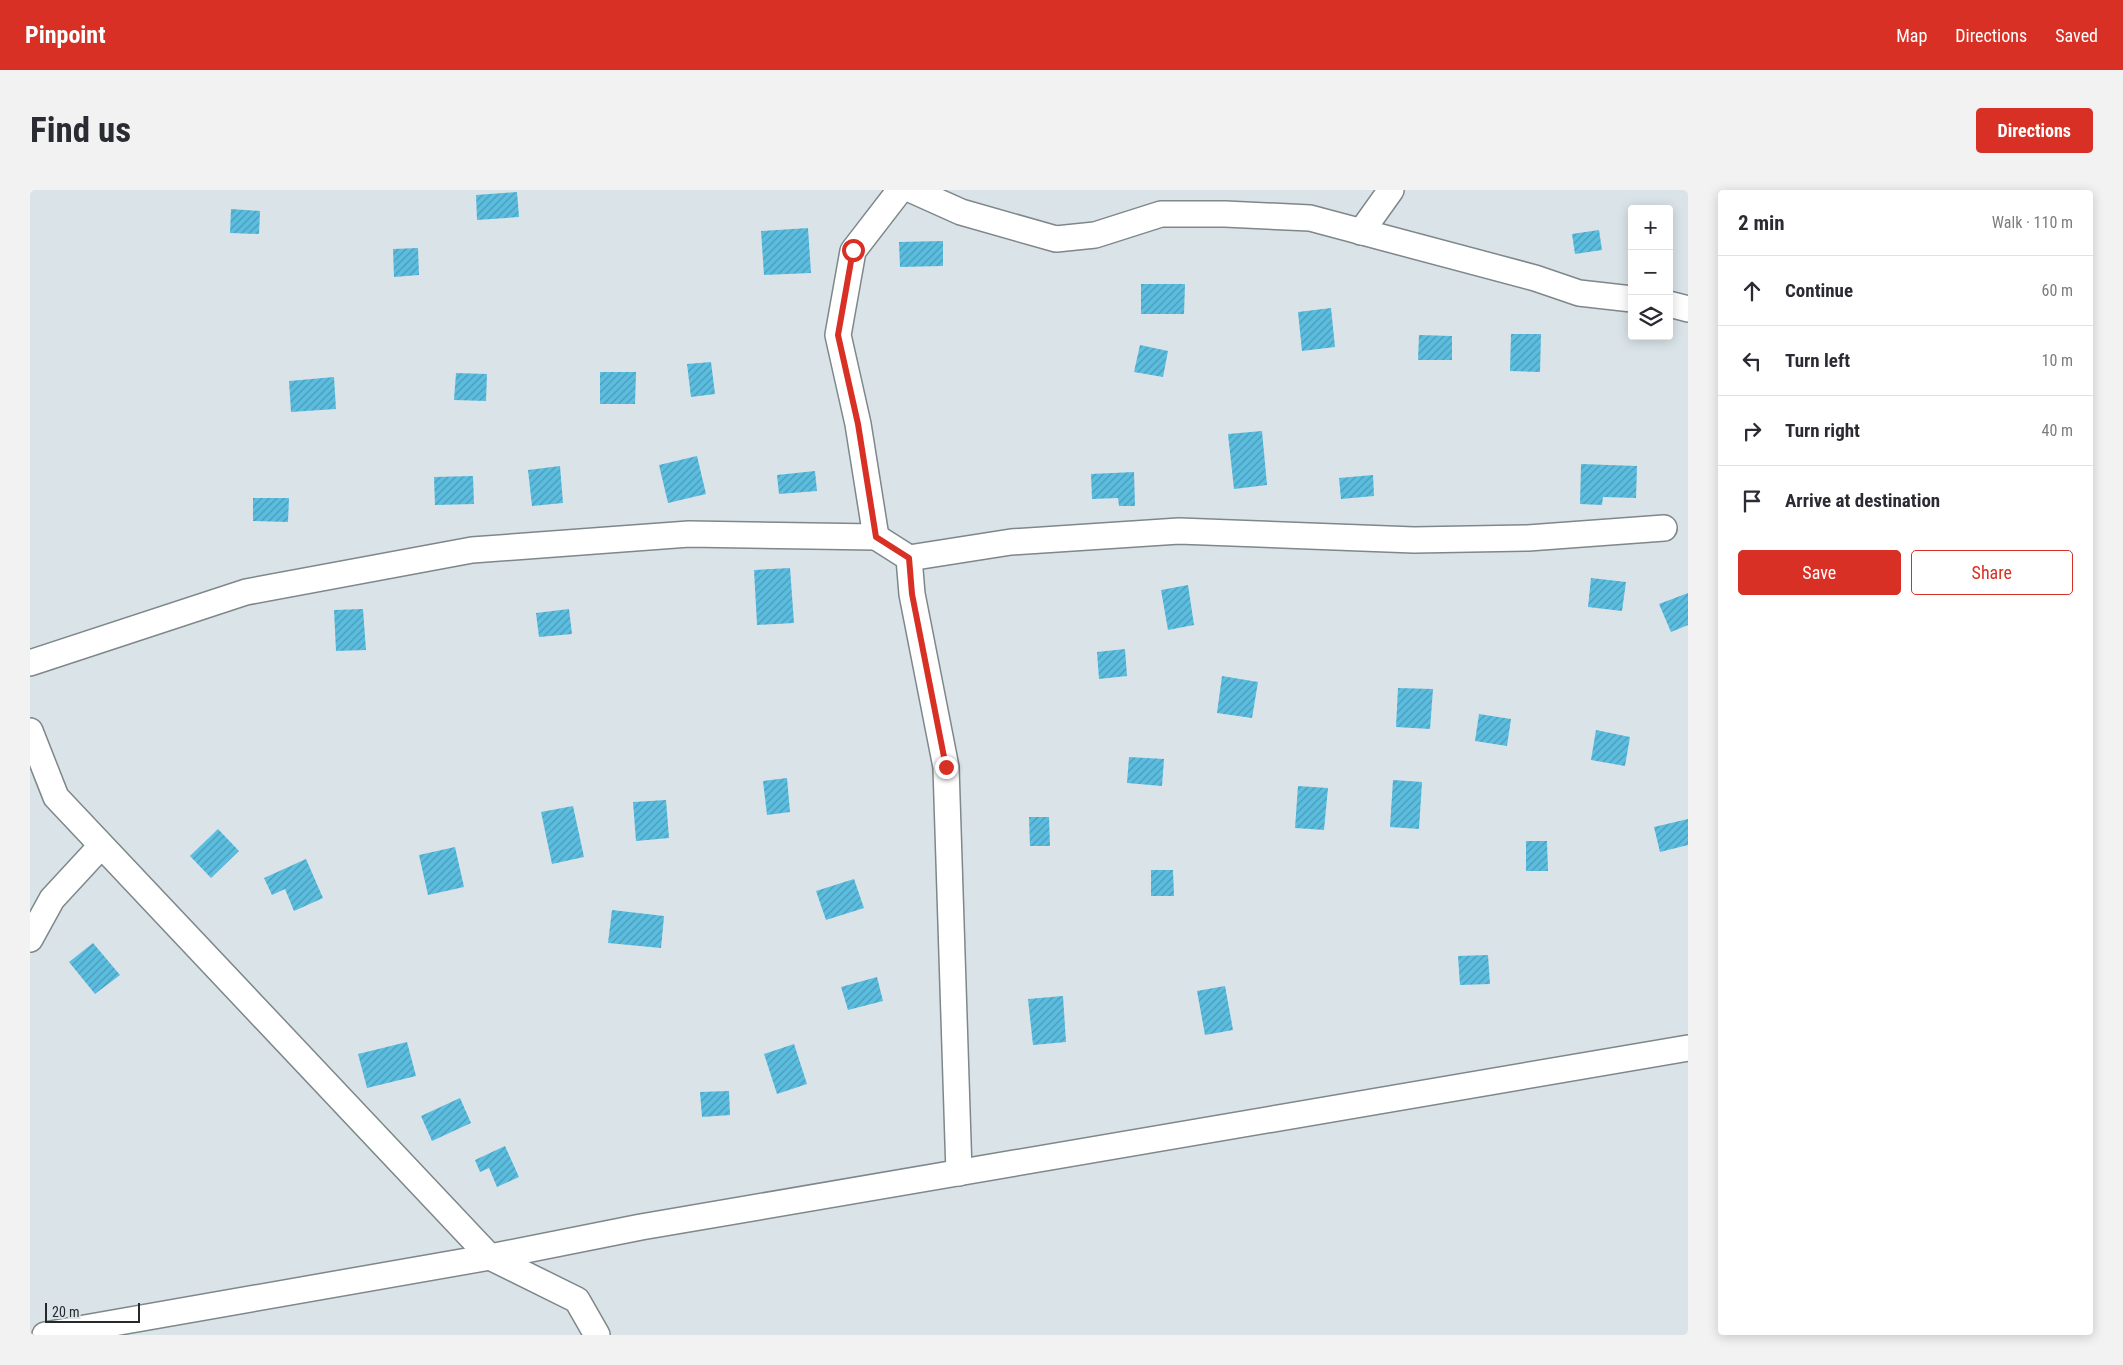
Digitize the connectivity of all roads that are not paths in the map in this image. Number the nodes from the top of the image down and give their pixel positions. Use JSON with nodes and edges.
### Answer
{"nodes":[{"id":1,"x":900,"y":190,"type":"edge"},
{"id":2,"x":912,"y":190,"type":"edge"},
{"id":3,"x":1391,"y":190,"type":"edge"},
{"id":4,"x":1361,"y":232,"type":"junction"},
{"id":5,"x":1628,"y":299,"type":"edge"},
{"id":6,"x":1673,"y":305,"type":"edge"},
{"id":7,"x":1688,"y":309,"type":"edge"},
{"id":8,"x":1664,"y":528,"type":"dead end"},
{"id":9,"x":876,"y":537,"type":"junction"},
{"id":10,"x":909,"y":558,"type":"junction"},
{"id":11,"x":30,"y":663,"type":"edge"},
{"id":12,"x":30,"y":731,"type":"edge"},
{"id":13,"x":102,"y":846,"type":"junction"},
{"id":14,"x":30,"y":939,"type":"edge"},
{"id":15,"x":1688,"y":1048,"type":"edge"},
{"id":16,"x":959,"y":1173,"type":"junction"},
{"id":17,"x":490,"y":1258,"type":"junction"},
{"id":18,"x":45,"y":1335,"type":"edge"},
{"id":19,"x":597,"y":1335,"type":"edge"}],
"edges":[{"from":1,"to":9,"type":"street"},
{"from":2,"to":4,"type":"street"},
{"from":3,"to":4,"type":"street"},
{"from":4,"to":5,"type":"street"},
{"from":6,"to":7,"type":"street"},
{"from":8,"to":10,"type":"street"},
{"from":9,"to":10,"type":"street"},
{"from":9,"to":11,"type":"street"},
{"from":10,"to":16,"type":"street"},
{"from":12,"to":13,"type":"street"},
{"from":13,"to":14,"type":"street"},
{"from":13,"to":17,"type":"street"},
{"from":15,"to":16,"type":"street"},
{"from":16,"to":17,"type":"street"},
{"from":17,"to":18,"type":"street"},
{"from":17,"to":19,"type":"street"}]}
